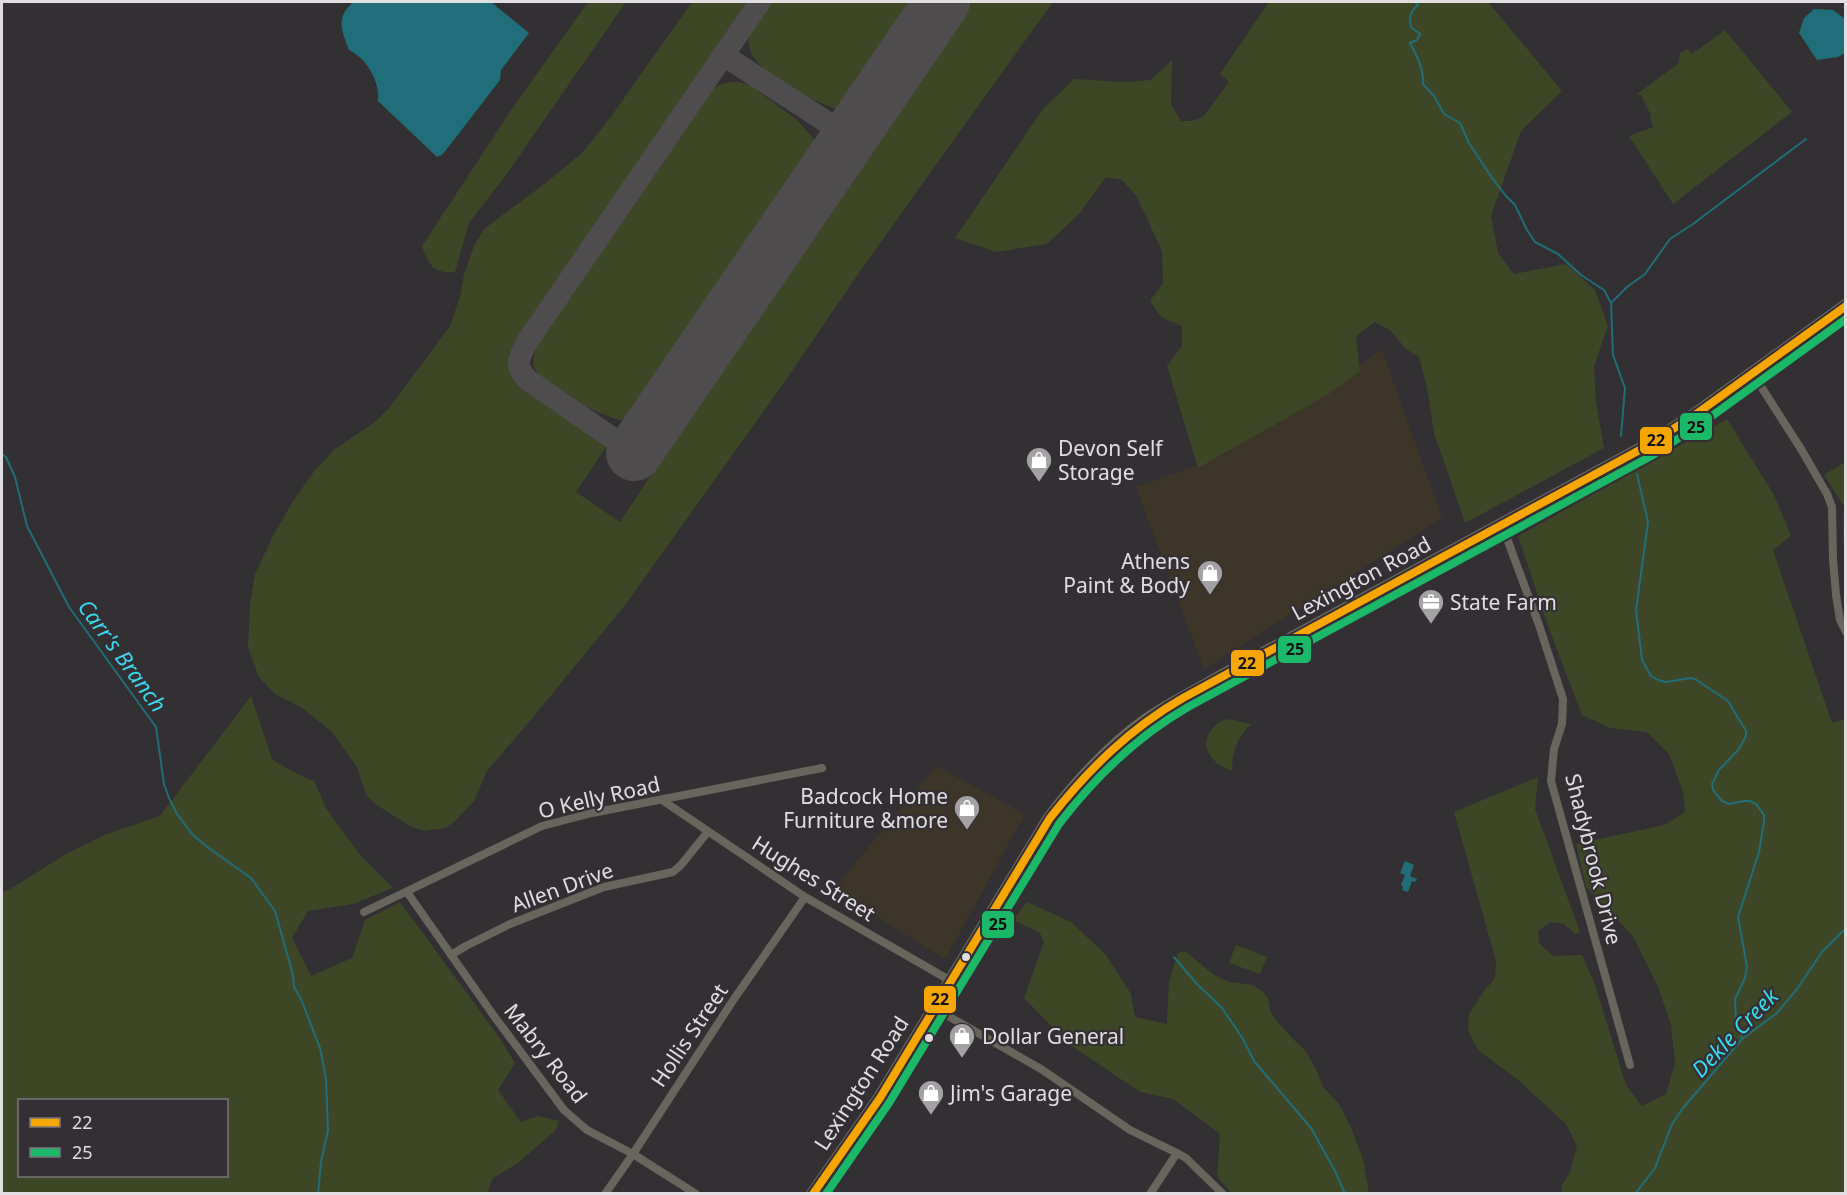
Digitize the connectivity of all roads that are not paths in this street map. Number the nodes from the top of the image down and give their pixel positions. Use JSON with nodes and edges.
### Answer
{"nodes":[{"id":1,"x":1845,"y":306,"type":"edge"},
{"id":2,"x":1753,"y":374,"type":"junction"},
{"id":3,"x":1502,"y":525,"type":"junction"},
{"id":4,"x":1845,"y":632,"type":"edge"},
{"id":5,"x":822,"y":768,"type":"dead end"},
{"id":6,"x":662,"y":800,"type":"junction"},
{"id":7,"x":706,"y":831,"type":"junction"},
{"id":8,"x":406,"y":892,"type":"junction"},
{"id":9,"x":806,"y":897,"type":"junction"},
{"id":10,"x":364,"y":912,"type":"dead end"},
{"id":11,"x":451,"y":955,"type":"junction"},
{"id":12,"x":951,"y":981,"type":"junction"},
{"id":13,"x":934,"y":1008,"type":"junction"},
{"id":14,"x":1630,"y":1065,"type":"dead end"},
{"id":15,"x":1177,"y":1153,"type":"junction"},
{"id":16,"x":633,"y":1154,"type":"junction"},
{"id":17,"x":605,"y":1194,"type":"edge"},
{"id":18,"x":696,"y":1194,"type":"edge"},
{"id":19,"x":813,"y":1194,"type":"edge"},
{"id":20,"x":1150,"y":1194,"type":"edge"},
{"id":21,"x":1223,"y":1194,"type":"edge"}],
"edges":[{"from":1,"to":2,"type":"highway","name":"Lexington Road"},
{"from":2,"to":3,"type":"highway","name":"Lexington Road"},
{"from":2,"to":4,"type":"street"},
{"from":3,"to":12,"type":"highway","name":"Lexington Road"},
{"from":3,"to":14,"type":"street","name":"Shadybrook Drive"},
{"from":5,"to":6,"type":"street","name":"O Kelly Road"},
{"from":6,"to":7,"type":"street","name":"Hughes Street"},
{"from":6,"to":8,"type":"street","name":"O Kelly Road"},
{"from":7,"to":9,"type":"street","name":"Hughes Street"},
{"from":7,"to":11,"type":"street","name":"Allen Drive"},
{"from":8,"to":10,"type":"street","name":"O Kelly Road"},
{"from":8,"to":11,"type":"street","name":"Mabry Road"},
{"from":9,"to":12,"type":"street","name":"Hughes Street"},
{"from":9,"to":16,"type":"street","name":"Hollis Street"},
{"from":11,"to":16,"type":"street","name":"Mabry Road"},
{"from":12,"to":13,"type":"highway","name":"Lexington Road"},
{"from":13,"to":15,"type":"street"},
{"from":13,"to":19,"type":"highway","name":"Lexington Road"},
{"from":15,"to":20,"type":"street"},
{"from":15,"to":21,"type":"street"},
{"from":16,"to":17,"type":"street","name":"Hollis Street"},
{"from":16,"to":18,"type":"street","name":"Mabry Road"}]}
